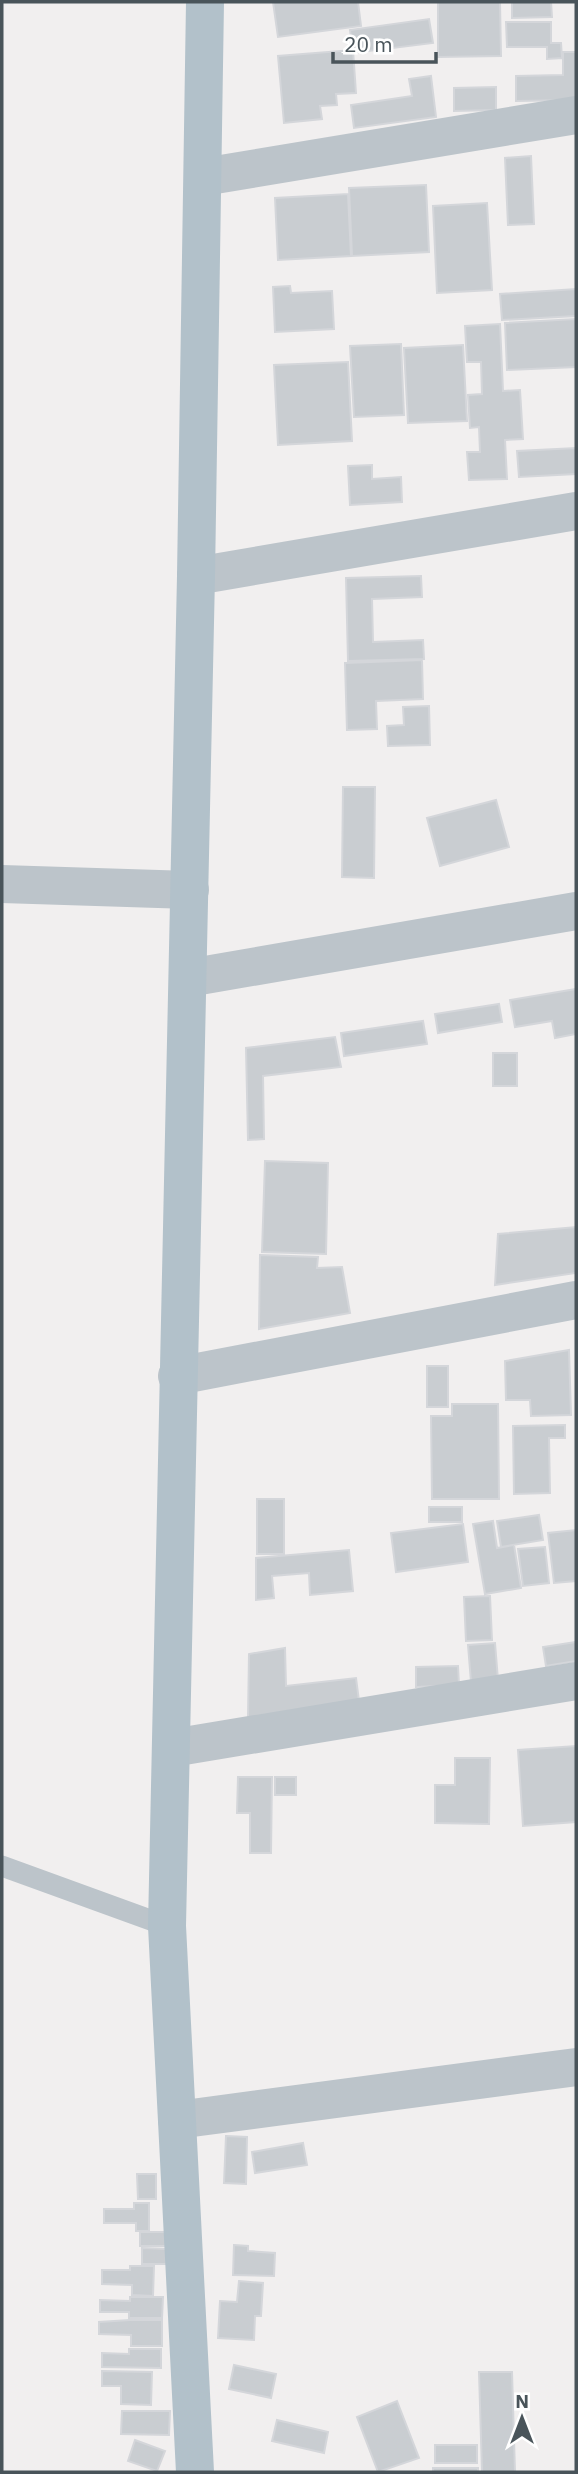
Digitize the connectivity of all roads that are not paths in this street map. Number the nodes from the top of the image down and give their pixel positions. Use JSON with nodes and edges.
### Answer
{"nodes":[{"id":1,"x":205,"y":2,"type":"edge"},
{"id":2,"x":576,"y":115,"type":"edge"},
{"id":3,"x":202,"y":177,"type":"junction"},
{"id":4,"x":576,"y":510,"type":"edge"},
{"id":5,"x":197,"y":576,"type":"junction"},
{"id":6,"x":2,"y":884,"type":"edge"},
{"id":7,"x":190,"y":890,"type":"junction"},
{"id":8,"x":576,"y":911,"type":"edge"},
{"id":9,"x":188,"y":978,"type":"junction"},
{"id":10,"x":576,"y":1300,"type":"edge"},
{"id":11,"x":177,"y":1376,"type":"junction"},
{"id":12,"x":576,"y":1681,"type":"edge"},
{"id":13,"x":172,"y":1748,"type":"junction"},
{"id":14,"x":2,"y":1866,"type":"edge"},
{"id":15,"x":167,"y":1926,"type":"junction"},
{"id":16,"x":576,"y":2067,"type":"edge"},
{"id":17,"x":177,"y":2120,"type":"junction"},
{"id":18,"x":195,"y":2472,"type":"edge"}],
"edges":[{"from":1,"to":3,"type":"main road"},
{"from":2,"to":3,"type":"street"},
{"from":3,"to":5,"type":"main road"},
{"from":4,"to":5,"type":"street"},
{"from":5,"to":7,"type":"main road"},
{"from":6,"to":7,"type":"street"},
{"from":7,"to":9,"type":"main road"},
{"from":8,"to":9,"type":"street"},
{"from":9,"to":11,"type":"main road"},
{"from":10,"to":11,"type":"street"},
{"from":11,"to":13,"type":"main road"},
{"from":12,"to":13,"type":"street"},
{"from":13,"to":15,"type":"main road"},
{"from":14,"to":15,"type":"lane"},
{"from":15,"to":17,"type":"main road"},
{"from":16,"to":17,"type":"street"},
{"from":17,"to":18,"type":"main road"}]}
